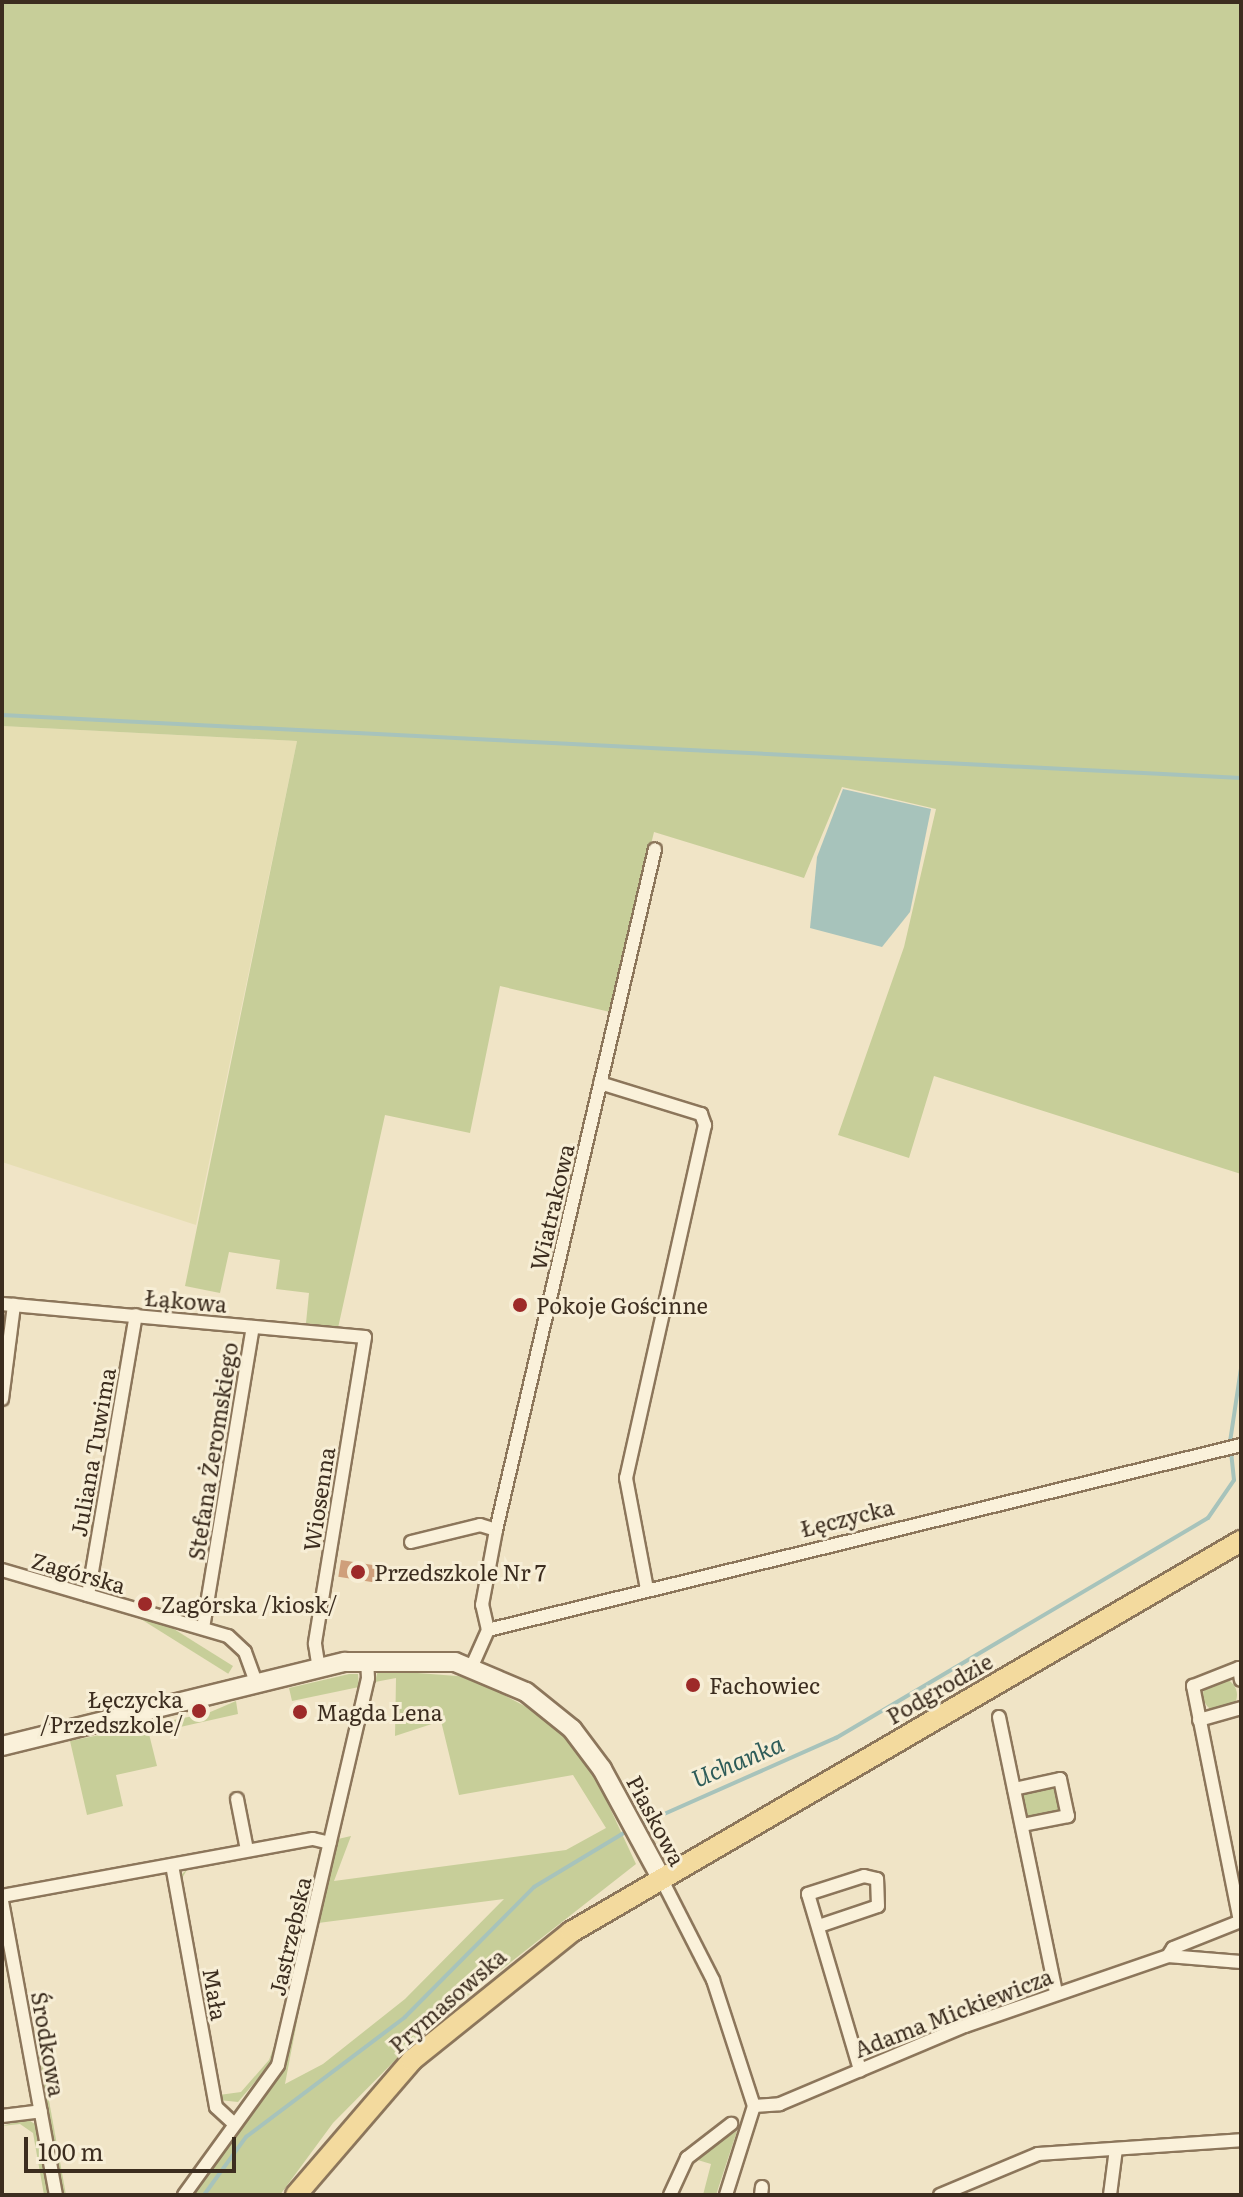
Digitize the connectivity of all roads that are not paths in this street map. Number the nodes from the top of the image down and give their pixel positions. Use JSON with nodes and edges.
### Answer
{"nodes":[{"id":1,"x":655,"y":849,"type":"dead end"},
{"id":2,"x":600,"y":1083,"type":"junction"},
{"id":3,"x":8,"y":1304,"type":"edge"},
{"id":4,"x":136,"y":1315,"type":"junction"},
{"id":5,"x":253,"y":1327,"type":"junction"},
{"id":6,"x":365,"y":1337,"type":"joint"},
{"id":7,"x":2,"y":1399,"type":"edge"},
{"id":8,"x":1241,"y":1445,"type":"edge"},
{"id":9,"x":496,"y":1530,"type":"junction"},
{"id":10,"x":1241,"y":1541,"type":"edge"},
{"id":11,"x":411,"y":1542,"type":"dead end"},
{"id":12,"x":2,"y":1570,"type":"edge"},
{"id":13,"x":647,"y":1589,"type":"junction"},
{"id":14,"x":88,"y":1595,"type":"junction"},
{"id":15,"x":203,"y":1628,"type":"junction"},
{"id":16,"x":488,"y":1630,"type":"junction"},
{"id":17,"x":367,"y":1659,"type":"junction"},
{"id":18,"x":472,"y":1666,"type":"junction"},
{"id":19,"x":319,"y":1668,"type":"junction"},
{"id":20,"x":1241,"y":1680,"type":"edge"},
{"id":21,"x":256,"y":1683,"type":"junction"},
{"id":22,"x":1241,"y":1708,"type":"edge"},
{"id":23,"x":999,"y":1717,"type":"dead end"},
{"id":24,"x":1199,"y":1720,"type":"junction"},
{"id":25,"x":2,"y":1746,"type":"edge"},
{"id":26,"x":1014,"y":1789,"type":"junction"},
{"id":27,"x":237,"y":1799,"type":"dead end"},
{"id":28,"x":1022,"y":1825,"type":"junction"},
{"id":29,"x":330,"y":1843,"type":"junction"},
{"id":30,"x":247,"y":1850,"type":"junction"},
{"id":31,"x":172,"y":1865,"type":"junction"},
{"id":32,"x":660,"y":1876,"type":"junction"},
{"id":33,"x":2,"y":1898,"type":"edge"},
{"id":34,"x":1241,"y":1921,"type":"edge"},
{"id":35,"x":819,"y":1926,"type":"junction"},
{"id":36,"x":1168,"y":1956,"type":"junction"},
{"id":37,"x":1241,"y":1962,"type":"edge"},
{"id":38,"x":1056,"y":1992,"type":"junction"},
{"id":39,"x":860,"y":2070,"type":"junction"},
{"id":40,"x":754,"y":2106,"type":"junction"},
{"id":41,"x":41,"y":2111,"type":"junction"},
{"id":42,"x":2,"y":2116,"type":"edge"},
{"id":43,"x":233,"y":2123,"type":"junction"},
{"id":44,"x":731,"y":2124,"type":"dead end"},
{"id":45,"x":1241,"y":2140,"type":"edge"},
{"id":46,"x":1116,"y":2149,"type":"junction"},
{"id":47,"x":940,"y":2194,"type":"edge"},
{"id":48,"x":56,"y":2195,"type":"edge"},
{"id":49,"x":184,"y":2195,"type":"edge"},
{"id":50,"x":296,"y":2195,"type":"edge"},
{"id":51,"x":670,"y":2195,"type":"edge"},
{"id":52,"x":726,"y":2195,"type":"edge"},
{"id":53,"x":1110,"y":2195,"type":"edge"}],
"edges":[{"from":1,"to":2,"type":"street","name":"Wiatrakowa"},
{"from":2,"to":9,"type":"street","name":"Wiatrakowa"},
{"from":2,"to":13,"type":"street"},
{"from":3,"to":4,"type":"street","name":"Łąkowa"},
{"from":3,"to":7,"type":"street"},
{"from":4,"to":5,"type":"street","name":"Łąkowa"},
{"from":4,"to":14,"type":"street","name":"Juliana Tuwima"},
{"from":5,"to":6,"type":"street","name":"Łąkowa"},
{"from":5,"to":15,"type":"street","name":"Stefana Żeromskiego"},
{"from":6,"to":19,"type":"street","name":"Wiosenna"},
{"from":8,"to":13,"type":"street","name":"Łęczycka"},
{"from":9,"to":11,"type":"street"},
{"from":9,"to":16,"type":"street","name":"Wiatrakowa"},
{"from":10,"to":32,"type":"main road","name":"Podgrodzie"},
{"from":12,"to":14,"type":"street","name":"Zagórska"},
{"from":13,"to":16,"type":"street","name":"Łęczycka"},
{"from":14,"to":15,"type":"street","name":"Zagórska"},
{"from":15,"to":21,"type":"street","name":"Zagórska"},
{"from":16,"to":18,"type":"street","name":"Wiatrakowa"},
{"from":17,"to":18,"type":"main road","name":"Piaskowa"},
{"from":17,"to":19,"type":"main road"},
{"from":17,"to":29,"type":"street","name":"Jastrzębska"},
{"from":18,"to":32,"type":"main road","name":"Piaskowa"},
{"from":19,"to":21,"type":"main road"},
{"from":20,"to":24,"type":"street"},
{"from":21,"to":25,"type":"main road"},
{"from":22,"to":24,"type":"street"},
{"from":23,"to":26,"type":"street"},
{"from":24,"to":34,"type":"street"},
{"from":26,"to":28,"type":"street"},
{"from":26,"to":28,"type":"street"},
{"from":27,"to":30,"type":"street"},
{"from":28,"to":38,"type":"street"},
{"from":29,"to":30,"type":"street"},
{"from":29,"to":43,"type":"street","name":"Jastrzębska"},
{"from":30,"to":31,"type":"street"},
{"from":31,"to":33,"type":"street"},
{"from":31,"to":43,"type":"street","name":"Mała"},
{"from":32,"to":40,"type":"street","name":"Piaskowa"},
{"from":32,"to":50,"type":"main road","name":"Prymasowska"},
{"from":33,"to":41,"type":"street","name":"Środkowa"},
{"from":34,"to":36,"type":"street","name":"Adama Mickiewicza"},
{"from":35,"to":35,"type":"street"},
{"from":35,"to":39,"type":"street"},
{"from":36,"to":37,"type":"street","name":"Adama Mickiewicza"},
{"from":36,"to":38,"type":"street","name":"Adama Mickiewicza"},
{"from":38,"to":39,"type":"street","name":"Adama Mickiewicza"},
{"from":39,"to":40,"type":"street","name":"Adama Mickiewicza"},
{"from":40,"to":52,"type":"street"},
{"from":41,"to":42,"type":"street"},
{"from":41,"to":48,"type":"street","name":"Środkowa"},
{"from":43,"to":49,"type":"street","name":"Jastrzębska"},
{"from":44,"to":51,"type":"street"},
{"from":45,"to":46,"type":"street"},
{"from":46,"to":47,"type":"street"},
{"from":46,"to":53,"type":"street"}]}
